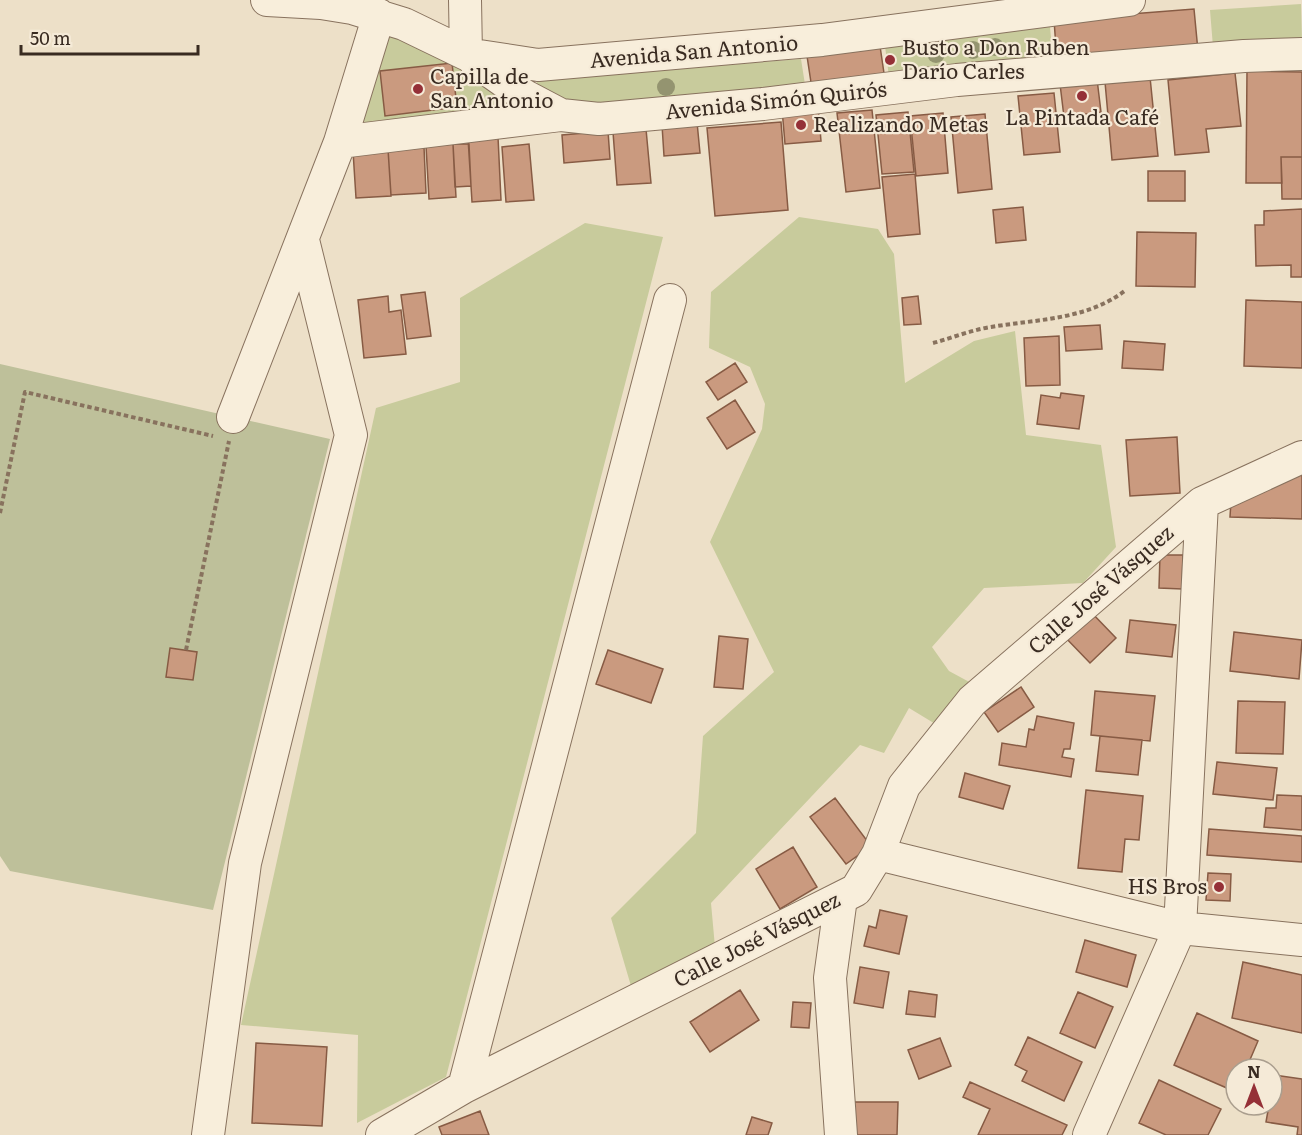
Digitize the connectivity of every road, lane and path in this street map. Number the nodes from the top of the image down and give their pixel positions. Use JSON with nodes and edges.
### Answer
{"nodes":[{"id":1,"x":267,"y":0,"type":"edge"},
{"id":2,"x":465,"y":0,"type":"edge"},
{"id":3,"x":1129,"y":0,"type":"edge"},
{"id":4,"x":379,"y":15,"type":"junction"},
{"id":5,"x":466,"y":54,"type":"junction"},
{"id":6,"x":1302,"y":54,"type":"edge"},
{"id":7,"x":561,"y":115,"type":"junction"},
{"id":8,"x":340,"y":142,"type":"junction"},
{"id":9,"x":303,"y":240,"type":"junction"},
{"id":10,"x":1126,"y":290,"type":"dead end"},
{"id":11,"x":670,"y":300,"type":"dead end"},
{"id":12,"x":933,"y":343,"type":"dead end"},
{"id":13,"x":233,"y":417,"type":"dead end"},
{"id":14,"x":1302,"y":457,"type":"edge"},
{"id":15,"x":1202,"y":503,"type":"junction"},
{"id":16,"x":0,"y":513,"type":"edge"},
{"id":17,"x":186,"y":650,"type":"dead end"},
{"id":18,"x":878,"y":854,"type":"junction"},
{"id":19,"x":841,"y":898,"type":"junction"},
{"id":20,"x":1180,"y":928,"type":"junction"},
{"id":21,"x":1302,"y":940,"type":"edge"},
{"id":22,"x":464,"y":1088,"type":"junction"},
{"id":23,"x":208,"y":1135,"type":"edge"},
{"id":24,"x":382,"y":1135,"type":"edge"},
{"id":25,"x":841,"y":1135,"type":"edge"},
{"id":26,"x":1089,"y":1135,"type":"edge"}],
"edges":[{"from":1,"to":4,"type":"street","name":"Avenida San Antonio"},
{"from":2,"to":5,"type":"street"},
{"from":3,"to":5,"type":"street","name":"Avenida San Antonio"},
{"from":4,"to":5,"type":"street","name":"Avenida San Antonio"},
{"from":4,"to":8,"type":"street"},
{"from":5,"to":7,"type":"street","name":"Avenida Simón Quirós"},
{"from":6,"to":7,"type":"street","name":"Avenida Simón Quirós"},
{"from":7,"to":8,"type":"street"},
{"from":8,"to":9,"type":"street"},
{"from":9,"to":13,"type":"street"},
{"from":9,"to":23,"type":"street"},
{"from":10,"to":12,"type":"path"},
{"from":11,"to":22,"type":"street"},
{"from":14,"to":15,"type":"street","name":"Calle José Vásquez"},
{"from":15,"to":18,"type":"street","name":"Calle José Vásquez"},
{"from":15,"to":20,"type":"street"},
{"from":16,"to":17,"type":"path"},
{"from":18,"to":19,"type":"street","name":"Calle José Vásquez"},
{"from":18,"to":20,"type":"street"},
{"from":19,"to":22,"type":"street","name":"Calle José Vásquez"},
{"from":19,"to":25,"type":"street"},
{"from":20,"to":21,"type":"street"},
{"from":20,"to":26,"type":"street"},
{"from":22,"to":24,"type":"street","name":"Calle José Vásquez"}]}
